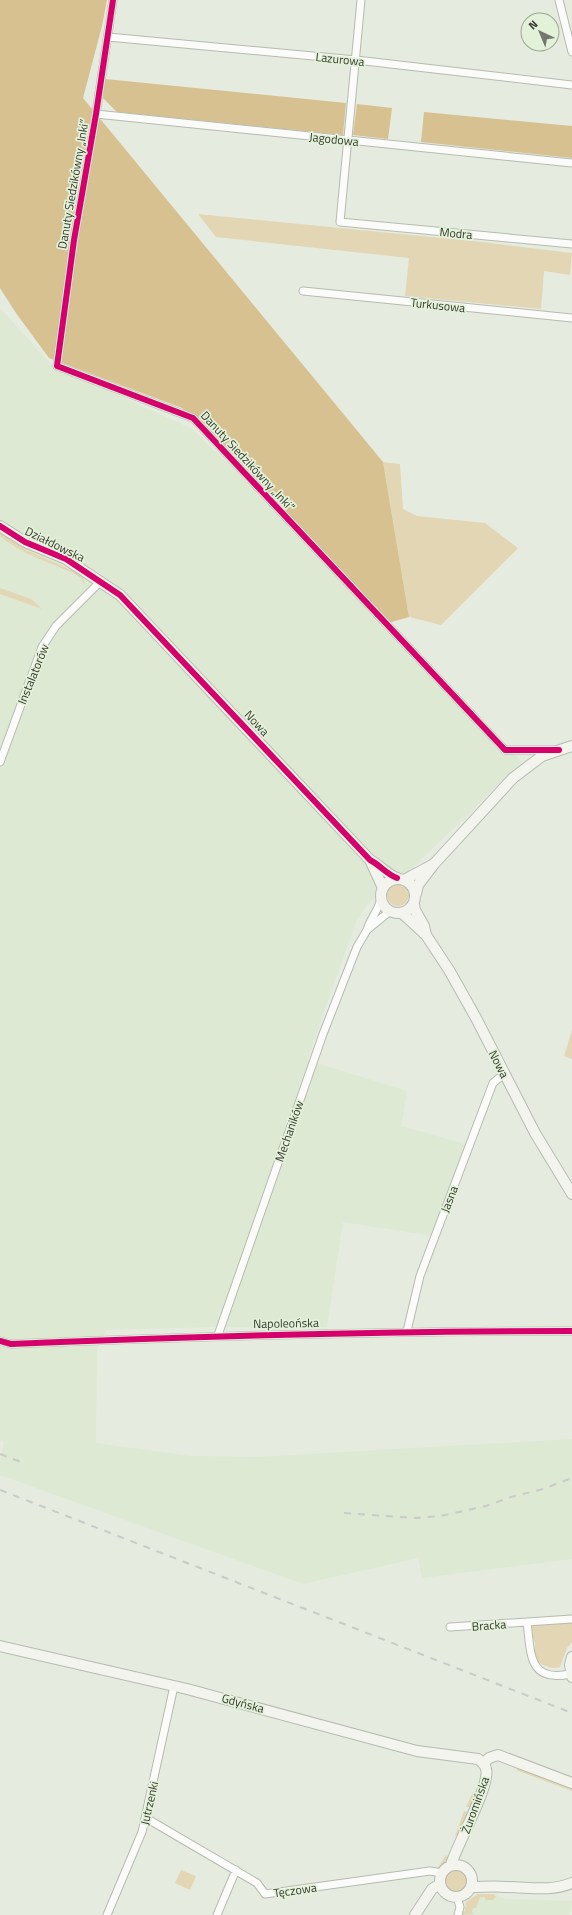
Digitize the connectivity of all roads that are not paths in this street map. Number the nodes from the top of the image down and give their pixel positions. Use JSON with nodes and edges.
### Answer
{"nodes":[{"id":1,"x":113,"y":0,"type":"edge"},
{"id":2,"x":361,"y":0,"type":"edge"},
{"id":3,"x":559,"y":0,"type":"edge"},
{"id":4,"x":108,"y":37,"type":"junction"},
{"id":5,"x":572,"y":52,"type":"edge"},
{"id":6,"x":356,"y":60,"type":"junction"},
{"id":7,"x":572,"y":85,"type":"edge"},
{"id":8,"x":96,"y":114,"type":"junction"},
{"id":9,"x":348,"y":140,"type":"junction"},
{"id":10,"x":572,"y":163,"type":"edge"},
{"id":11,"x":572,"y":244,"type":"edge"},
{"id":12,"x":304,"y":291,"type":"dead end"},
{"id":13,"x":572,"y":318,"type":"edge"},
{"id":14,"x":0,"y":526,"type":"edge"},
{"id":15,"x":101,"y":581,"type":"junction"},
{"id":16,"x":572,"y":746,"type":"edge"},
{"id":17,"x":559,"y":750,"type":"junction"},
{"id":18,"x":0,"y":762,"type":"edge"},
{"id":19,"x":370,"y":860,"type":"junction"},
{"id":20,"x":434,"y":864,"type":"junction"},
{"id":21,"x":401,"y":879,"type":"junction"},
{"id":22,"x":383,"y":888,"type":"junction"},
{"id":23,"x":381,"y":899,"type":"junction"},
{"id":24,"x":415,"y":899,"type":"junction"},
{"id":25,"x":390,"y":911,"type":"junction"},
{"id":26,"x":402,"y":912,"type":"junction"},
{"id":27,"x":367,"y":930,"type":"junction"},
{"id":28,"x":426,"y":935,"type":"junction"},
{"id":29,"x":504,"y":1074,"type":"junction"},
{"id":30,"x":572,"y":1194,"type":"edge"},
{"id":31,"x":407,"y":1331,"type":"junction"},
{"id":32,"x":572,"y":1331,"type":"edge"},
{"id":33,"x":218,"y":1335,"type":"junction"},
{"id":34,"x":0,"y":1341,"type":"edge"},
{"id":35,"x":572,"y":1619,"type":"edge"},
{"id":36,"x":528,"y":1622,"type":"junction"},
{"id":37,"x":450,"y":1627,"type":"dead end"},
{"id":38,"x":0,"y":1646,"type":"edge"},
{"id":39,"x":572,"y":1657,"type":"edge"},
{"id":40,"x":571,"y":1675,"type":"edge"},
{"id":41,"x":174,"y":1686,"type":"junction"},
{"id":42,"x":485,"y":1766,"type":"junction"},
{"id":43,"x":572,"y":1783,"type":"edge"},
{"id":44,"x":146,"y":1818,"type":"junction"},
{"id":45,"x":456,"y":1865,"type":"junction"},
{"id":46,"x":236,"y":1870,"type":"junction"},
{"id":47,"x":442,"y":1872,"type":"junction"},
{"id":48,"x":472,"y":1883,"type":"junction"},
{"id":49,"x":572,"y":1883,"type":"edge"},
{"id":50,"x":442,"y":1888,"type":"junction"},
{"id":51,"x":457,"y":1897,"type":"junction"},
{"id":52,"x":107,"y":1915,"type":"edge"},
{"id":53,"x":217,"y":1915,"type":"edge"},
{"id":54,"x":415,"y":1915,"type":"edge"},
{"id":55,"x":458,"y":1915,"type":"edge"}],
"edges":[{"from":1,"to":4,"type":"street","name":"Danuty Siedzikówny „Inki”"},
{"from":2,"to":6,"type":"street"},
{"from":3,"to":5,"type":"street"},
{"from":4,"to":6,"type":"street","name":"Lazurowa"},
{"from":4,"to":8,"type":"street","name":"Danuty Siedzikówny „Inki”"},
{"from":6,"to":7,"type":"street","name":"Lazurowa"},
{"from":6,"to":9,"type":"street"},
{"from":8,"to":9,"type":"street","name":"Jagodowa"},
{"from":8,"to":17,"type":"street","name":"Danuty Siedzikówny „Inki”"},
{"from":9,"to":10,"type":"street","name":"Jagodowa"},
{"from":9,"to":11,"type":"street","name":"Modra"},
{"from":12,"to":13,"type":"street","name":"Turkusowa"},
{"from":14,"to":15,"type":"street","name":"Działdowska"},
{"from":15,"to":18,"type":"street","name":"Instalatorów"},
{"from":15,"to":19,"type":"street","name":"Nowa"},
{"from":16,"to":17,"type":"street"},
{"from":17,"to":20,"type":"street"},
{"from":19,"to":21,"type":"street","name":"Nowa"},
{"from":19,"to":22,"type":"street","name":"Nowa"},
{"from":20,"to":21,"type":"street"},
{"from":20,"to":24,"type":"street"},
{"from":21,"to":22,"type":"street"},
{"from":21,"to":24,"type":"street"},
{"from":22,"to":23,"type":"street"},
{"from":23,"to":25,"type":"street"},
{"from":23,"to":27,"type":"street","name":"Mechaników"},
{"from":24,"to":26,"type":"street"},
{"from":24,"to":28,"type":"street","name":"Nowa"},
{"from":25,"to":26,"type":"street"},
{"from":25,"to":27,"type":"street"},
{"from":26,"to":28,"type":"street","name":"Nowa"},
{"from":27,"to":33,"type":"street","name":"Mechaników"},
{"from":28,"to":29,"type":"street","name":"Nowa"},
{"from":29,"to":30,"type":"street","name":"Nowa"},
{"from":29,"to":31,"type":"street","name":"Jasna"},
{"from":31,"to":32,"type":"street","name":"Napoleońska"},
{"from":31,"to":33,"type":"street","name":"Napoleońska"},
{"from":33,"to":34,"type":"street","name":"Napoleońska"},
{"from":35,"to":36,"type":"street","name":"Bracka"},
{"from":36,"to":37,"type":"street","name":"Bracka"},
{"from":36,"to":40,"type":"street"},
{"from":38,"to":41,"type":"street","name":"Gdyńska"},
{"from":39,"to":40,"type":"street"},
{"from":41,"to":42,"type":"street","name":"Gdyńska"},
{"from":41,"to":44,"type":"street","name":"Jutrzenki"},
{"from":42,"to":43,"type":"street"},
{"from":42,"to":45,"type":"street","name":"Żuromińska"},
{"from":44,"to":46,"type":"street","name":"Tęczowa"},
{"from":44,"to":52,"type":"street","name":"Jutrzenki"},
{"from":45,"to":47,"type":"street"},
{"from":45,"to":48,"type":"street"},
{"from":46,"to":47,"type":"street","name":"Tęczowa"},
{"from":46,"to":53,"type":"street"},
{"from":47,"to":50,"type":"street"},
{"from":48,"to":49,"type":"street"},
{"from":48,"to":51,"type":"street"},
{"from":50,"to":51,"type":"street"},
{"from":50,"to":54,"type":"street"},
{"from":51,"to":55,"type":"street"}]}
